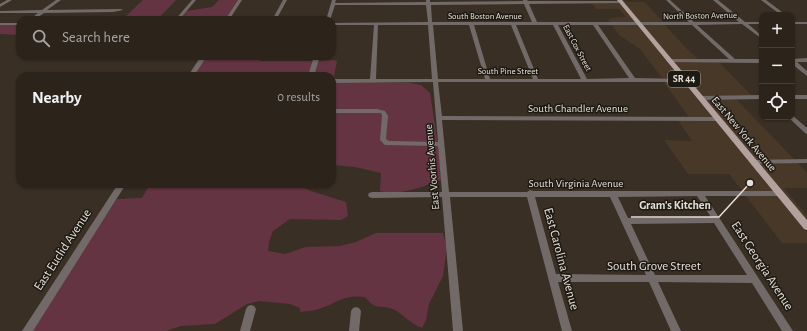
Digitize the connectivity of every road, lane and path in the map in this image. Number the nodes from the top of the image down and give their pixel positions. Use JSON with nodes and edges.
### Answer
{"nodes":[{"id":1,"x":10,"y":0,"type":"edge"},
{"id":2,"x":59,"y":0,"type":"edge"},
{"id":3,"x":194,"y":0,"type":"edge"},
{"id":4,"x":240,"y":0,"type":"edge"},
{"id":5,"x":285,"y":0,"type":"edge"},
{"id":6,"x":668,"y":0,"type":"edge"},
{"id":7,"x":715,"y":0,"type":"edge"},
{"id":8,"x":763,"y":0,"type":"edge"},
{"id":9,"x":525,"y":1,"type":"edge"},
{"id":10,"x":620,"y":1,"type":"edge"},
{"id":11,"x":334,"y":2,"type":"edge"},
{"id":12,"x":428,"y":2,"type":"edge"},
{"id":13,"x":0,"y":6,"type":"edge"},
{"id":14,"x":121,"y":10,"type":"dead end"},
{"id":15,"x":0,"y":12,"type":"edge"},
{"id":16,"x":42,"y":12,"type":"junction"},
{"id":17,"x":780,"y":12,"type":"edge"},
{"id":18,"x":36,"y":16,"type":"edge"},
{"id":19,"x":180,"y":16,"type":"edge"},
{"id":20,"x":230,"y":16,"type":"edge"},
{"id":21,"x":276,"y":16,"type":"edge"},
{"id":22,"x":329,"y":16,"type":"edge"},
{"id":23,"x":795,"y":22,"type":"edge"},
{"id":24,"x":743,"y":23,"type":"junction"},
{"id":25,"x":759,"y":23,"type":"edge"},
{"id":26,"x":807,"y":23,"type":"edge"},
{"id":27,"x":0,"y":24,"type":"edge"},
{"id":28,"x":16,"y":24,"type":"edge"},
{"id":29,"x":336,"y":24,"type":"edge"},
{"id":30,"x":376,"y":24,"type":"junction"},
{"id":31,"x":429,"y":24,"type":"junction"},
{"id":32,"x":471,"y":24,"type":"junction"},
{"id":33,"x":513,"y":24,"type":"junction"},
{"id":34,"x":535,"y":24,"type":"junction"},
{"id":35,"x":555,"y":24,"type":"junction"},
{"id":36,"x":595,"y":24,"type":"junction"},
{"id":37,"x":639,"y":24,"type":"junction"},
{"id":38,"x":694,"y":24,"type":"junction"},
{"id":39,"x":759,"y":36,"type":"edge"},
{"id":40,"x":202,"y":60,"type":"edge"},
{"id":41,"x":316,"y":60,"type":"edge"},
{"id":42,"x":807,"y":60,"type":"edge"},
{"id":43,"x":669,"y":61,"type":"junction"},
{"id":44,"x":734,"y":61,"type":"junction"},
{"id":45,"x":759,"y":61,"type":"edge"},
{"id":46,"x":795,"y":61,"type":"edge"},
{"id":47,"x":795,"y":64,"type":"edge"},
{"id":48,"x":194,"y":72,"type":"edge"},
{"id":49,"x":312,"y":72,"type":"edge"},
{"id":50,"x":807,"y":74,"type":"edge"},
{"id":51,"x":372,"y":80,"type":"junction"},
{"id":52,"x":435,"y":80,"type":"junction"},
{"id":53,"x":488,"y":80,"type":"junction"},
{"id":54,"x":536,"y":80,"type":"junction"},
{"id":55,"x":585,"y":80,"type":"junction"},
{"id":56,"x":633,"y":80,"type":"junction"},
{"id":57,"x":685,"y":80,"type":"junction"},
{"id":58,"x":336,"y":81,"type":"edge"},
{"id":59,"x":759,"y":97,"type":"edge"},
{"id":60,"x":795,"y":97,"type":"edge"},
{"id":61,"x":807,"y":97,"type":"edge"},
{"id":62,"x":700,"y":98,"type":"junction"},
{"id":63,"x":336,"y":111,"type":"edge"},
{"id":64,"x":438,"y":118,"type":"junction"},
{"id":65,"x":718,"y":119,"type":"junction"},
{"id":66,"x":794,"y":120,"type":"edge"},
{"id":67,"x":807,"y":132,"type":"edge"},
{"id":68,"x":441,"y":144,"type":"junction"},
{"id":69,"x":807,"y":161,"type":"edge"},
{"id":70,"x":753,"y":162,"type":"junction"},
{"id":71,"x":119,"y":188,"type":"edge"},
{"id":72,"x":779,"y":193,"type":"junction"},
{"id":73,"x":530,"y":194,"type":"junction"},
{"id":74,"x":613,"y":194,"type":"junction"},
{"id":75,"x":700,"y":194,"type":"junction"},
{"id":76,"x":372,"y":195,"type":"dead end"},
{"id":77,"x":446,"y":195,"type":"junction"},
{"id":78,"x":717,"y":220,"type":"junction"},
{"id":79,"x":625,"y":221,"type":"junction"},
{"id":80,"x":807,"y":226,"type":"edge"},
{"id":81,"x":554,"y":278,"type":"junction"},
{"id":82,"x":652,"y":279,"type":"junction"},
{"id":83,"x":755,"y":279,"type":"junction"},
{"id":84,"x":251,"y":309,"type":"dead end"},
{"id":85,"x":356,"y":312,"type":"dead end"},
{"id":86,"x":27,"y":331,"type":"edge"},
{"id":87,"x":244,"y":331,"type":"edge"},
{"id":88,"x":354,"y":331,"type":"edge"},
{"id":89,"x":458,"y":331,"type":"edge"},
{"id":90,"x":567,"y":331,"type":"edge"},
{"id":91,"x":676,"y":331,"type":"edge"},
{"id":92,"x":788,"y":331,"type":"edge"}],
"edges":[{"from":1,"to":13,"type":"street"},
{"from":2,"to":16,"type":"street"},
{"from":3,"to":19,"type":"street"},
{"from":4,"to":20,"type":"street"},
{"from":5,"to":21,"type":"street"},
{"from":6,"to":38,"type":"street"},
{"from":7,"to":24,"type":"street"},
{"from":8,"to":17,"type":"street"},
{"from":9,"to":10,"type":"street"},
{"from":9,"to":12,"type":"street"},
{"from":9,"to":34,"type":"street"},
{"from":10,"to":37,"type":"main road","name":"East New York Avenue","number":"SR 44"},
{"from":11,"to":12,"type":"street"},
{"from":11,"to":22,"type":"street"},
{"from":12,"to":31,"type":"street","name":"East Voorhis Avenue"},
{"from":14,"to":16,"type":"street"},
{"from":15,"to":16,"type":"street"},
{"from":16,"to":18,"type":"street"},
{"from":23,"to":26,"type":"street"},
{"from":24,"to":25,"type":"street","name":"North Boston Avenue"},
{"from":24,"to":38,"type":"street","name":"North Boston Avenue"},
{"from":24,"to":39,"type":"street"},
{"from":27,"to":28,"type":"street"},
{"from":29,"to":30,"type":"street","name":"South Boston Avenue"},
{"from":30,"to":31,"type":"street","name":"South Boston Avenue"},
{"from":30,"to":51,"type":"street"},
{"from":31,"to":32,"type":"street","name":"South Boston Avenue"},
{"from":31,"to":52,"type":"street","name":"East Voorhis Avenue"},
{"from":32,"to":33,"type":"street","name":"South Boston Avenue"},
{"from":32,"to":53,"type":"street"},
{"from":33,"to":34,"type":"street","name":"South Boston Avenue"},
{"from":33,"to":54,"type":"street"},
{"from":34,"to":35,"type":"street","name":"South Boston Avenue"},
{"from":35,"to":36,"type":"street","name":"South Boston Avenue"},
{"from":35,"to":55,"type":"street","name":"East Cox Street"},
{"from":36,"to":37,"type":"street","name":"South Boston Avenue"},
{"from":36,"to":56,"type":"street"},
{"from":37,"to":38,"type":"street","name":"North Boston Avenue"},
{"from":37,"to":43,"type":"main road","name":"East New York Avenue","number":"SR 44"},
{"from":38,"to":44,"type":"street"},
{"from":40,"to":48,"type":"street"},
{"from":41,"to":49,"type":"street"},
{"from":42,"to":46,"type":"street"},
{"from":43,"to":44,"type":"street"},
{"from":43,"to":57,"type":"main road","name":"East New York Avenue","number":"SR 44"},
{"from":44,"to":45,"type":"street"},
{"from":47,"to":50,"type":"street"},
{"from":51,"to":52,"type":"street","name":"South Pine Street"},
{"from":51,"to":58,"type":"street","name":"South Pine Street"},
{"from":52,"to":53,"type":"street","name":"South Pine Street"},
{"from":52,"to":64,"type":"street","name":"East Voorhis Avenue"},
{"from":53,"to":54,"type":"street","name":"South Pine Street"},
{"from":54,"to":55,"type":"street","name":"South Pine Street"},
{"from":55,"to":56,"type":"street","name":"South Pine Street"},
{"from":56,"to":57,"type":"street","name":"South Pine Street"},
{"from":57,"to":62,"type":"main road","name":"East New York Avenue","number":"SR 44"},
{"from":59,"to":62,"type":"street"},
{"from":60,"to":61,"type":"street"},
{"from":62,"to":65,"type":"main road","name":"East New York Avenue","number":"SR 44"},
{"from":63,"to":68,"type":"street"},
{"from":64,"to":65,"type":"street","name":"South Chandler Avenue"},
{"from":64,"to":68,"type":"street","name":"East Voorhis Avenue"},
{"from":65,"to":70,"type":"main road","name":"East New York Avenue","number":"SR 44"},
{"from":66,"to":67,"type":"street"},
{"from":68,"to":77,"type":"street","name":"East Voorhis Avenue"},
{"from":69,"to":70,"type":"street"},
{"from":70,"to":72,"type":"main road","name":"East New York Avenue","number":"SR 44"},
{"from":71,"to":86,"type":"street","name":"East Euclid Avenue"},
{"from":72,"to":75,"type":"street","name":"South Virginia Avenue"},
{"from":72,"to":80,"type":"main road","name":"East New York Avenue","number":"SR 44"},
{"from":73,"to":74,"type":"street","name":"South Virginia Avenue"},
{"from":73,"to":77,"type":"street","name":"South Virginia Avenue"},
{"from":73,"to":81,"type":"street","name":"East Carolina Avenue"},
{"from":74,"to":75,"type":"street","name":"South Virginia Avenue"},
{"from":74,"to":79,"type":"street"},
{"from":75,"to":78,"type":"street","name":"East Georgia Avenue"},
{"from":76,"to":77,"type":"street","name":"South Virginia Avenue"},
{"from":77,"to":89,"type":"street","name":"East Voorhis Avenue"},
{"from":78,"to":79,"type":"street"},
{"from":78,"to":83,"type":"street","name":"East Georgia Avenue"},
{"from":79,"to":82,"type":"street"},
{"from":81,"to":82,"type":"street","name":"South Grove Street"},
{"from":81,"to":90,"type":"street","name":"East Carolina Avenue"},
{"from":82,"to":83,"type":"street","name":"South Grove Street"},
{"from":82,"to":91,"type":"street"},
{"from":83,"to":92,"type":"street","name":"East Georgia Avenue"},
{"from":84,"to":87,"type":"street"},
{"from":85,"to":88,"type":"street"}]}
